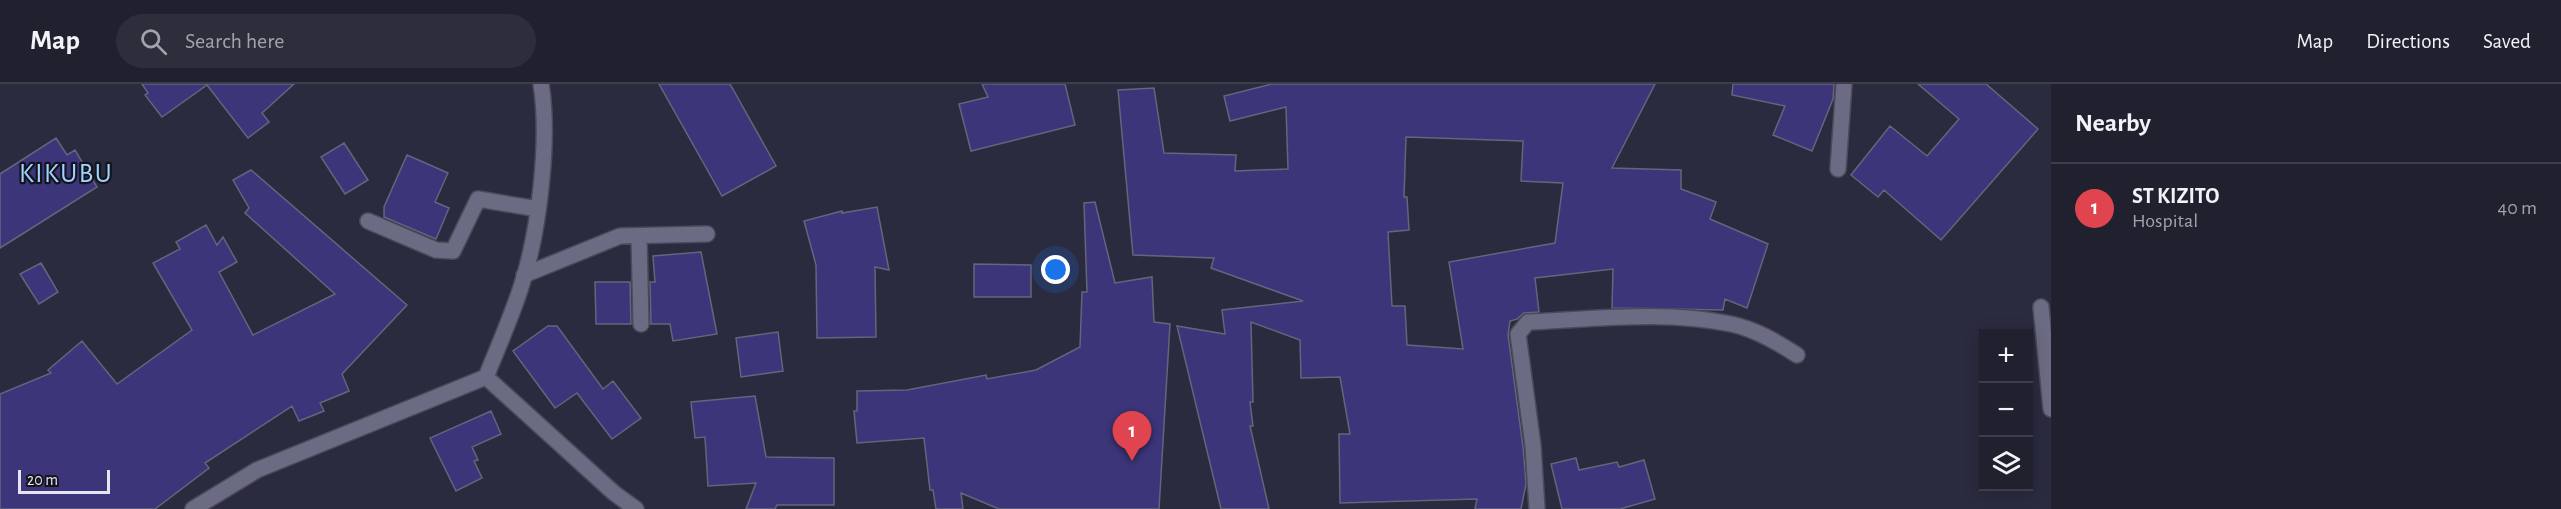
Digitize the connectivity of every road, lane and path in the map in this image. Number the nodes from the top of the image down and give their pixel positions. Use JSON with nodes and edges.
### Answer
{"nodes":[{"id":1,"x":541,"y":84,"type":"edge"},
{"id":2,"x":1844,"y":84,"type":"edge"},
{"id":3,"x":1838,"y":169,"type":"dead end"},
{"id":4,"x":538,"y":209,"type":"junction"},
{"id":5,"x":368,"y":221,"type":"dead end"},
{"id":6,"x":708,"y":234,"type":"dead end"},
{"id":7,"x":639,"y":236,"type":"junction"},
{"id":8,"x":524,"y":274,"type":"junction"},
{"id":9,"x":2042,"y":307,"type":"dead end"},
{"id":10,"x":640,"y":324,"type":"dead end"},
{"id":11,"x":1797,"y":355,"type":"dead end"},
{"id":12,"x":486,"y":377,"type":"junction"},
{"id":13,"x":2051,"y":409,"type":"edge"},
{"id":14,"x":193,"y":509,"type":"edge"},
{"id":15,"x":636,"y":509,"type":"edge"},
{"id":16,"x":1537,"y":509,"type":"edge"}],
"edges":[{"from":1,"to":4,"type":"street"},
{"from":2,"to":3,"type":"street"},
{"from":4,"to":5,"type":"street"},
{"from":4,"to":8,"type":"street"},
{"from":6,"to":7,"type":"street"},
{"from":7,"to":8,"type":"street"},
{"from":7,"to":10,"type":"street"},
{"from":8,"to":12,"type":"street"},
{"from":9,"to":13,"type":"street"},
{"from":11,"to":16,"type":"street"},
{"from":12,"to":14,"type":"street"},
{"from":12,"to":15,"type":"street"}]}
